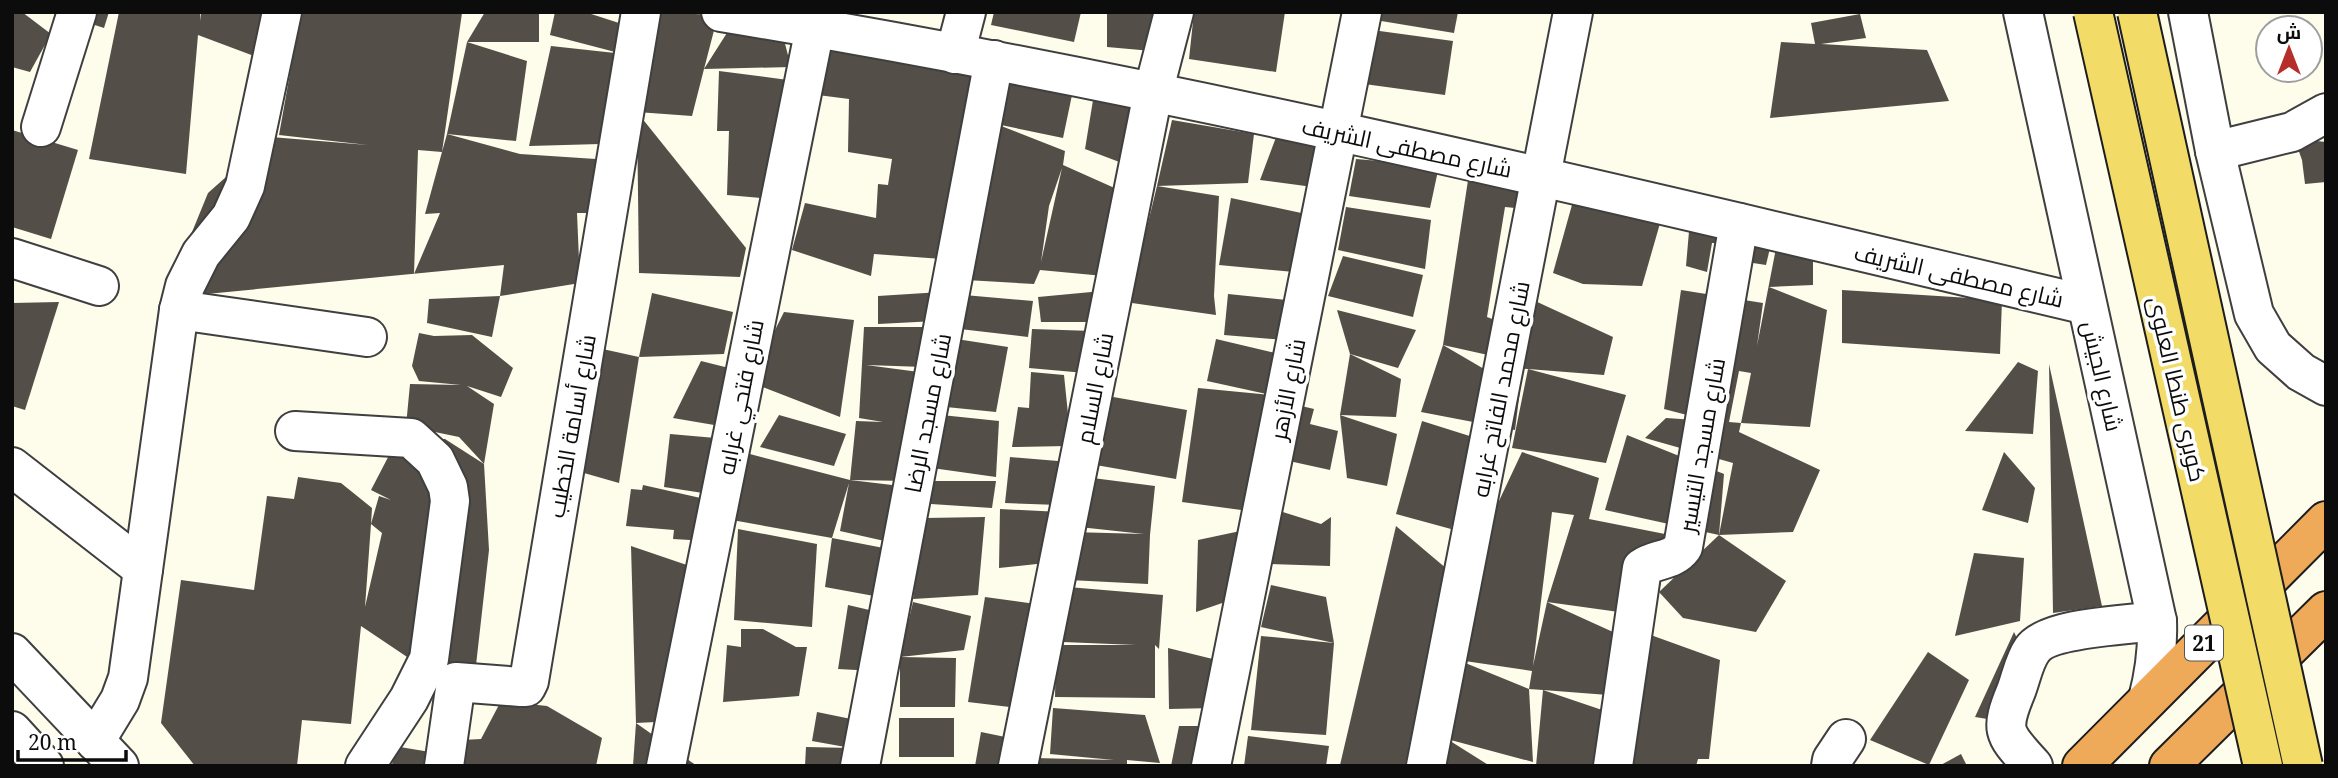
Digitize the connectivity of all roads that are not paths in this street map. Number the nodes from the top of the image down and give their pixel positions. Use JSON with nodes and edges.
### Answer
{"nodes":[{"id":1,"x":77,"y":12,"type":"edge"},
{"id":2,"x":282,"y":12,"type":"edge"},
{"id":3,"x":641,"y":12,"type":"edge"},
{"id":4,"x":722,"y":12,"type":"edge"},
{"id":5,"x":966,"y":12,"type":"edge"},
{"id":6,"x":1174,"y":12,"type":"edge"},
{"id":7,"x":1362,"y":12,"type":"edge"},
{"id":8,"x":1573,"y":12,"type":"edge"},
{"id":9,"x":2023,"y":12,"type":"edge"},
{"id":10,"x":2093,"y":12,"type":"edge"},
{"id":11,"x":2137,"y":12,"type":"edge"},
{"id":12,"x":2188,"y":12,"type":"edge"},
{"id":13,"x":815,"y":27,"type":"junction"},
{"id":14,"x":956,"y":54,"type":"junction"},
{"id":15,"x":994,"y":60,"type":"junction"},
{"id":16,"x":1153,"y":93,"type":"junction"},
{"id":17,"x":2326,"y":113,"type":"edge"},
{"id":18,"x":41,"y":127,"type":"dead end"},
{"id":19,"x":1339,"y":131,"type":"junction"},
{"id":20,"x":2216,"y":151,"type":"junction"},
{"id":21,"x":1541,"y":177,"type":"junction"},
{"id":22,"x":1740,"y":223,"type":"junction"},
{"id":23,"x":12,"y":258,"type":"edge"},
{"id":24,"x":99,"y":286,"type":"dead end"},
{"id":25,"x":2087,"y":305,"type":"junction"},
{"id":26,"x":179,"y":310,"type":"junction"},
{"id":27,"x":367,"y":337,"type":"dead end"},
{"id":28,"x":2326,"y":386,"type":"edge"},
{"id":29,"x":295,"y":431,"type":"dead end"},
{"id":30,"x":12,"y":467,"type":"edge"},
{"id":31,"x":2326,"y":521,"type":"edge"},
{"id":32,"x":143,"y":569,"type":"junction"},
{"id":33,"x":2326,"y":611,"type":"edge"},
{"id":34,"x":2157,"y":621,"type":"junction"},
{"id":35,"x":12,"y":653,"type":"edge"},
{"id":36,"x":2148,"y":699,"type":"junction"},
{"id":37,"x":12,"y":732,"type":"edge"},
{"id":38,"x":107,"y":753,"type":"edge"},
{"id":39,"x":44,"y":766,"type":"edge"},
{"id":40,"x":365,"y":766,"type":"edge"},
{"id":41,"x":444,"y":766,"type":"edge"},
{"id":42,"x":666,"y":766,"type":"edge"},
{"id":43,"x":860,"y":766,"type":"edge"},
{"id":44,"x":1018,"y":766,"type":"edge"},
{"id":45,"x":1211,"y":766,"type":"edge"},
{"id":46,"x":1426,"y":766,"type":"edge"},
{"id":47,"x":1613,"y":766,"type":"edge"},
{"id":48,"x":2033,"y":766,"type":"edge"},
{"id":49,"x":2082,"y":766,"type":"edge"},
{"id":50,"x":2169,"y":766,"type":"edge"},
{"id":51,"x":2263,"y":766,"type":"edge"},
{"id":52,"x":2304,"y":766,"type":"edge"}],
"edges":[{"from":1,"to":18,"type":"street"},
{"from":2,"to":26,"type":"street"},
{"from":3,"to":41,"type":"street","name":"شارع أسامة الخطيب"},
{"from":4,"to":13,"type":"street","name":"شارع مصطفى الشريف"},
{"from":5,"to":14,"type":"street"},
{"from":6,"to":16,"type":"street","name":"شارع السلام"},
{"from":7,"to":19,"type":"street","name":"شارع الأزهر"},
{"from":8,"to":21,"type":"street","name":"شارع محمد الفاتح غرابه"},
{"from":9,"to":25,"type":"street","name":"شارع الجيش"},
{"from":10,"to":51,"type":"main road","name":"كوبرى طنطا العلوى","bridge":true},
{"from":11,"to":52,"type":"main road","name":"كوبرى طنطا العلوى","bridge":true},
{"from":12,"to":20,"type":"street"},
{"from":13,"to":14,"type":"street","name":"شارع مصطفى الشريف"},
{"from":13,"to":42,"type":"street","name":"شارع فتحي غرابه"},
{"from":14,"to":15,"type":"street","name":"شارع مصطفى الشريف"},
{"from":15,"to":16,"type":"street","name":"شارع مصطفى الشريف"},
{"from":15,"to":43,"type":"street","name":"شارع مسجد الرضا"},
{"from":16,"to":19,"type":"street","name":"شارع مصطفى الشريف"},
{"from":16,"to":44,"type":"street","name":"شارع السلام"},
{"from":17,"to":20,"type":"street"},
{"from":19,"to":21,"type":"street","name":"شارع مصطفى الشريف"},
{"from":19,"to":45,"type":"street","name":"شارع الأزهر"},
{"from":20,"to":28,"type":"street"},
{"from":21,"to":22,"type":"street","name":"شارع مصطفى الشريف"},
{"from":21,"to":46,"type":"street","name":"شارع محمد الفاتح غرابه"},
{"from":22,"to":25,"type":"street","name":"شارع مصطفى الشريف"},
{"from":22,"to":47,"type":"street","name":"شارع مسجد التيسير"},
{"from":23,"to":24,"type":"street"},
{"from":25,"to":34,"type":"street","name":"شارع الجيش"},
{"from":26,"to":27,"type":"street"},
{"from":26,"to":32,"type":"street"},
{"from":29,"to":40,"type":"street"},
{"from":30,"to":32,"type":"street"},
{"from":31,"to":36,"type":"highway","number":"21"},
{"from":32,"to":38,"type":"street"},
{"from":33,"to":50,"type":"highway"},
{"from":34,"to":36,"type":"street","name":"شارع الجيش"},
{"from":34,"to":48,"type":"street"},
{"from":35,"to":38,"type":"street"},
{"from":36,"to":49,"type":"highway","number":"21"},
{"from":37,"to":39,"type":"street"}]}
